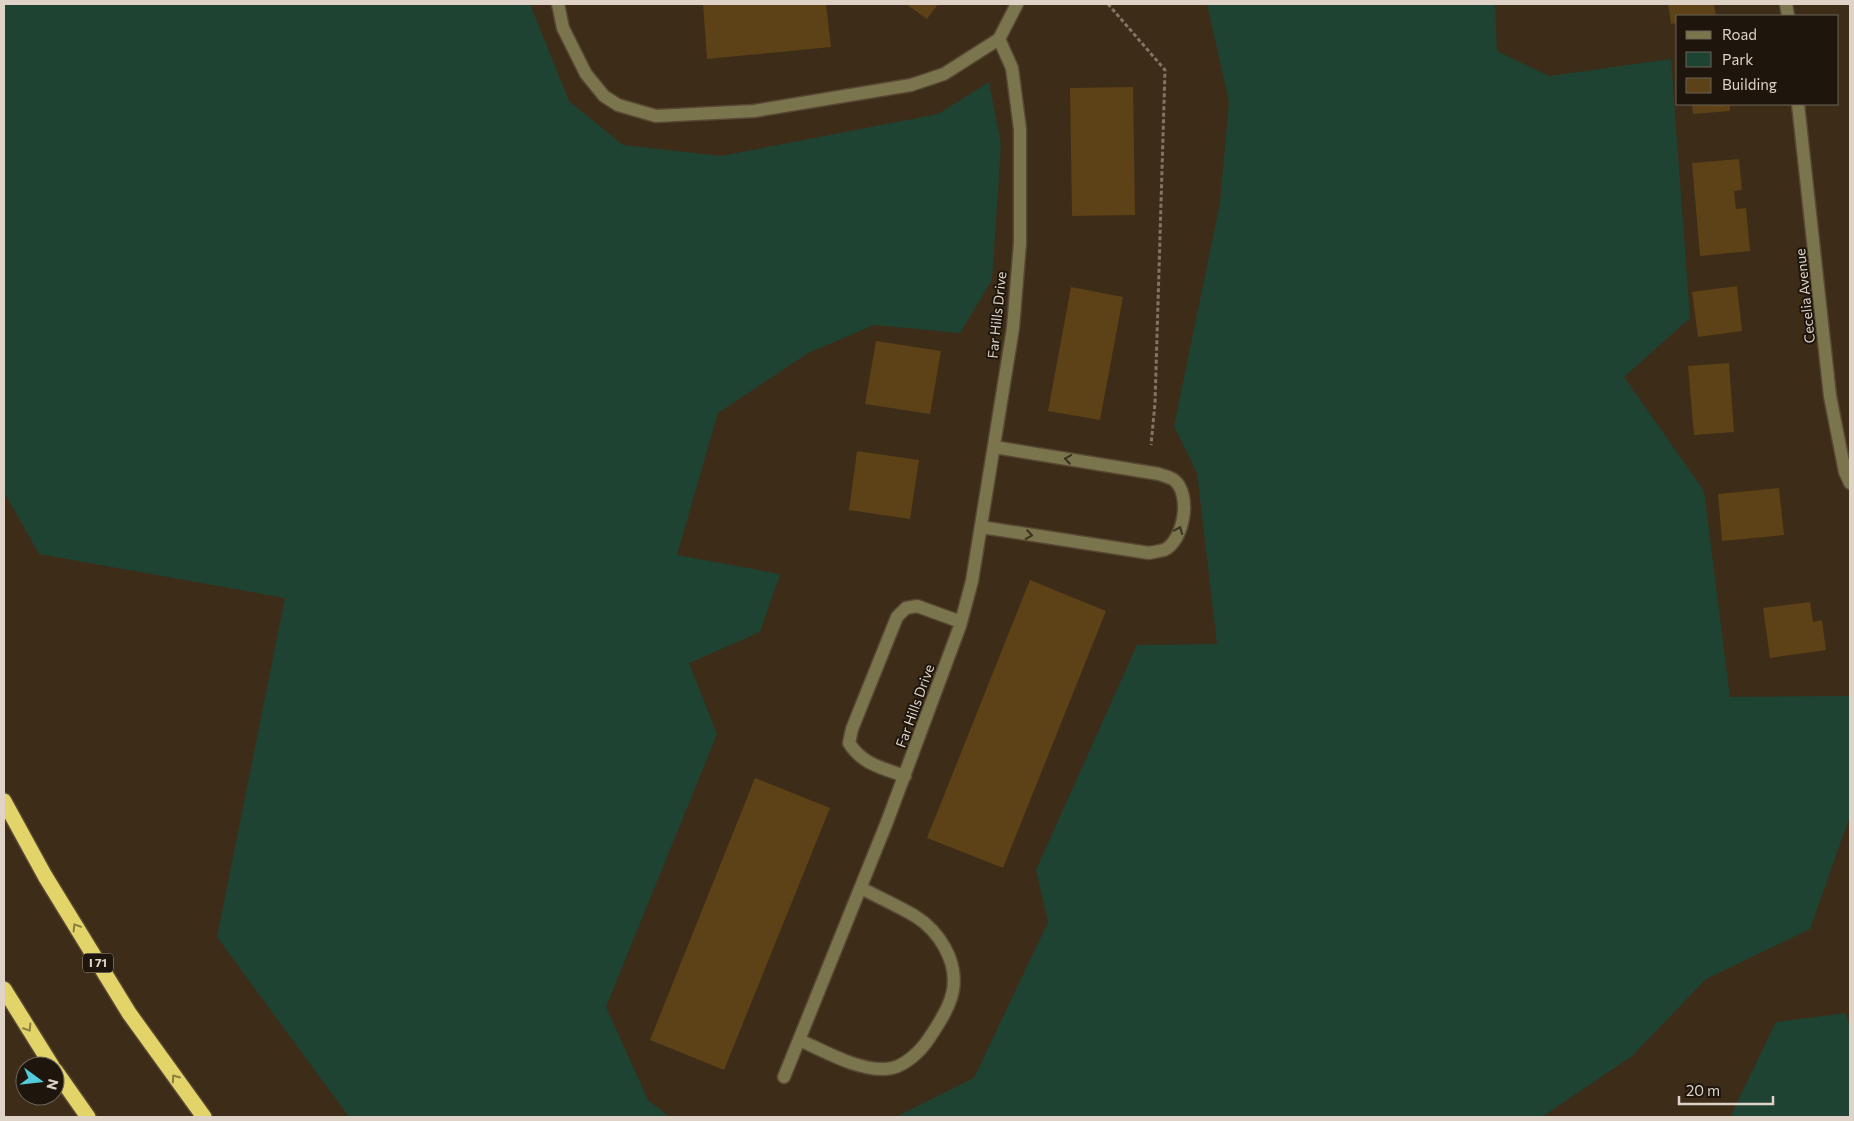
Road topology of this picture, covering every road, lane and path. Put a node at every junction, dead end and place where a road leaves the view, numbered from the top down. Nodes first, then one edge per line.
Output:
1 (558, 4) edge
2 (1016, 4) edge
3 (1108, 4) edge
4 (999, 39) junction
5 (1798, 105) edge
6 (1151, 445) dead end
7 (994, 447) junction
8 (1850, 483) edge
9 (980, 527) junction
10 (961, 622) junction
11 (905, 776) junction
12 (4, 801) edge
13 (860, 888) junction
14 (4, 989) edge
15 (799, 1040) junction
16 (46, 1056) edge
17 (784, 1077) dead end
18 (65, 1084) edge
19 (88, 1117) edge
20 (204, 1117) edge

1 - 4 street
2 - 4 street
3 - 6 path
4 - 7 street, Far Hills Drive
5 - 8 street, Cecelia Avenue
7 - 9 street, Far Hills Drive
9 -> 7 street
9 - 10 street, Far Hills Drive
10 - 11 street, Far Hills Drive
10 - 11 street
11 - 13 street, Far Hills Drive
20 -> 12 highway, I 71
13 - 15 street, Far Hills Drive
13 - 15 street
14 -> 16 highway
15 - 17 street, Far Hills Drive
18 - 19 highway

